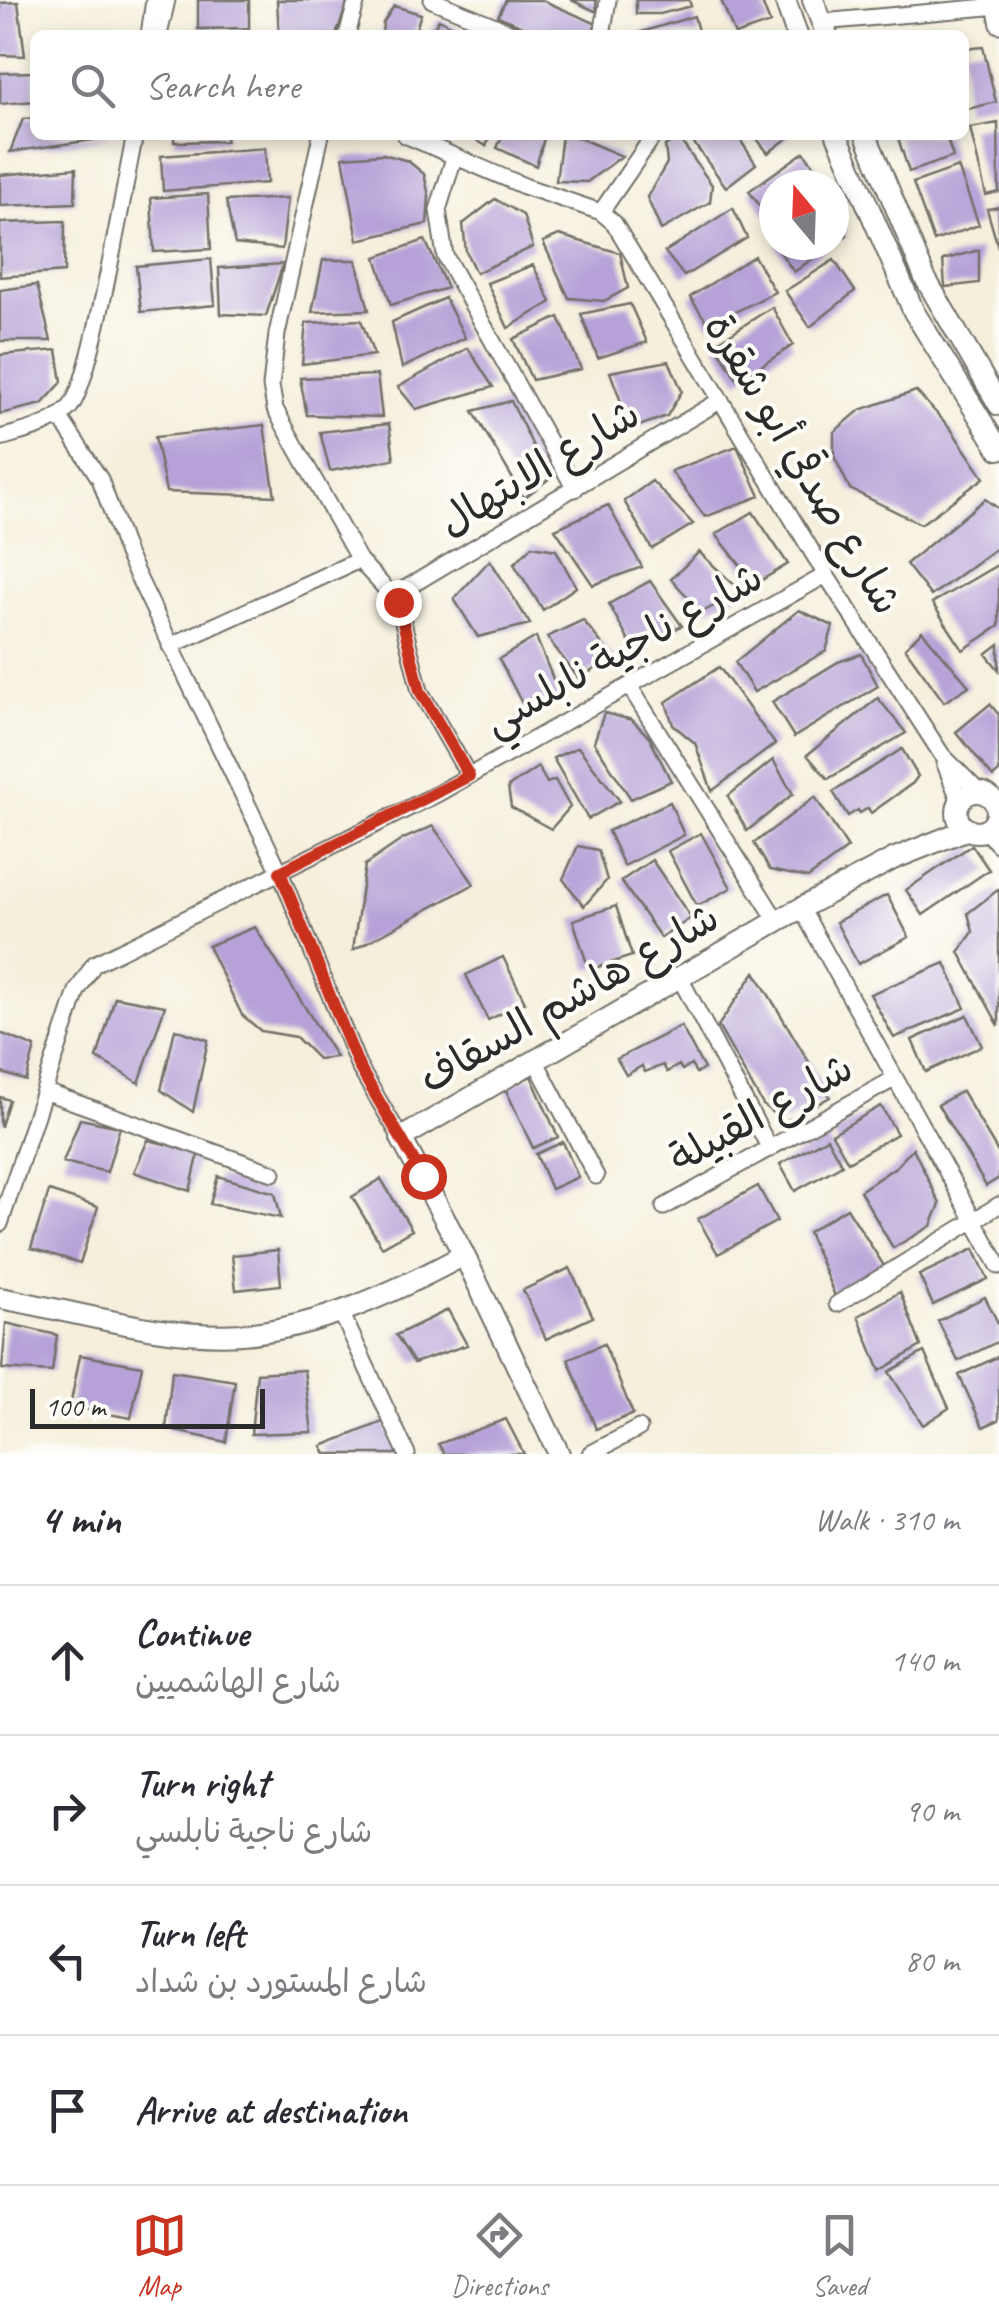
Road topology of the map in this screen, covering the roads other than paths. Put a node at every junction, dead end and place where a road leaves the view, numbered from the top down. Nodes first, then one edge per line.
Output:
1 (154, 0) edge
2 (167, 0) edge
3 (357, 0) edge
4 (432, 0) edge
5 (608, 0) edge
6 (785, 0) edge
7 (813, 0) edge
8 (996, 4) edge
9 (999, 25) edge
10 (825, 28) edge
11 (150, 30) edge
12 (160, 30) edge
13 (349, 30) edge
14 (505, 30) edge
15 (603, 30) edge
16 (795, 30) edge
17 (134, 140) edge
18 (320, 140) edge
19 (416, 140) edge
20 (651, 140) edge
21 (839, 140) edge
22 (868, 140) edge
23 (454, 158) junction
24 (893, 206) junction
25 (602, 212) junction
26 (868, 214) junction
27 (721, 400) junction
28 (999, 405) edge
29 (59, 416) junction
30 (0, 438) edge
31 (999, 449) edge
32 (576, 489) junction
33 (359, 560) junction
34 (826, 575) junction
35 (393, 596) junction
36 (170, 646) junction
37 (630, 687) junction
38 (469, 776) junction
39 (977, 798) edge
40 (992, 826) edge
41 (893, 859) junction
42 (280, 872) junction
43 (801, 908) junction
44 (777, 921) junction
45 (680, 978) junction
46 (535, 1060) junction
47 (892, 1080) junction
48 (46, 1092) junction
49 (401, 1138) junction
50 (770, 1150) junction
51 (273, 1174) dead end
52 (596, 1176) dead end
53 (999, 1206) edge
54 (664, 1207) dead end
55 (973, 1220) junction
56 (0, 1224) edge
57 (464, 1255) junction
58 (999, 1266) edge
59 (0, 1298) edge
60 (837, 1304) dead end
61 (340, 1310) junction
62 (639, 1428) dead end
63 (407, 1454) edge
64 (559, 1454) edge
65 (590, 1454) edge

1 - 11 street
2 - 12 street
3 - 13 street
4 - 14 street
5 - 15 street
6 - 16 street
7 - 10 street
8 - 9 street
8 - 10 street
17 - 29 street
18 - 33 street
19 - 23 street
20 - 25 street
21 - 26 street
22 - 24 street
23 - 25 street
23 - 32 street
24 - 26 street
24 - 28 street
25 - 27 street, شارع صدقي أبو شقرة
26 - 31 street
27 - 32 street, شارع الابتهال
27 - 34 street, شارع صدقي أبو شقرة
29 - 30 street
29 - 36 street
32 - 35 street, شارع الابتهال
33 - 35 street
33 - 36 street
34 - 37 street, شارع ناجية نابلسي
34 - 39 street, شارع صدقي أبو شقرة
35 - 38 street
36 - 42 street
37 - 38 street, شارع ناجية نابلسي
37 - 44 street
38 - 42 street, شارع ناجية نابلسي
39 - 40 street
39 - 40 street
39 - 41 street, شارع هاشم السقاف
40 - 41 street, شارع هاشم السقاف
41 - 43 street, شارع هاشم السقاف
42 - 48 street, شارع ناجية نابلسي
42 - 49 street
43 - 44 street, شارع هاشم السقاف
43 - 47 street, شارع القبيلة
44 - 45 street, شارع هاشم السقاف
45 - 46 street, شارع هاشم السقاف
45 - 50 street
46 - 49 street, شارع هاشم السقاف
46 - 52 street
47 - 50 street, شارع القبيلة
47 - 55 street, شارع القبيلة
48 - 51 street
48 - 56 street, شارع ناجية نابلسي
49 - 57 street, شارع هاشم السقاف
50 - 54 street, شارع القبيلة
53 - 55 street
55 - 58 street, شارع القبيلة
55 - 60 street
57 - 61 street
57 - 64 street, شارع هاشم السقاف
59 - 61 street
61 - 63 street
62 - 65 street

